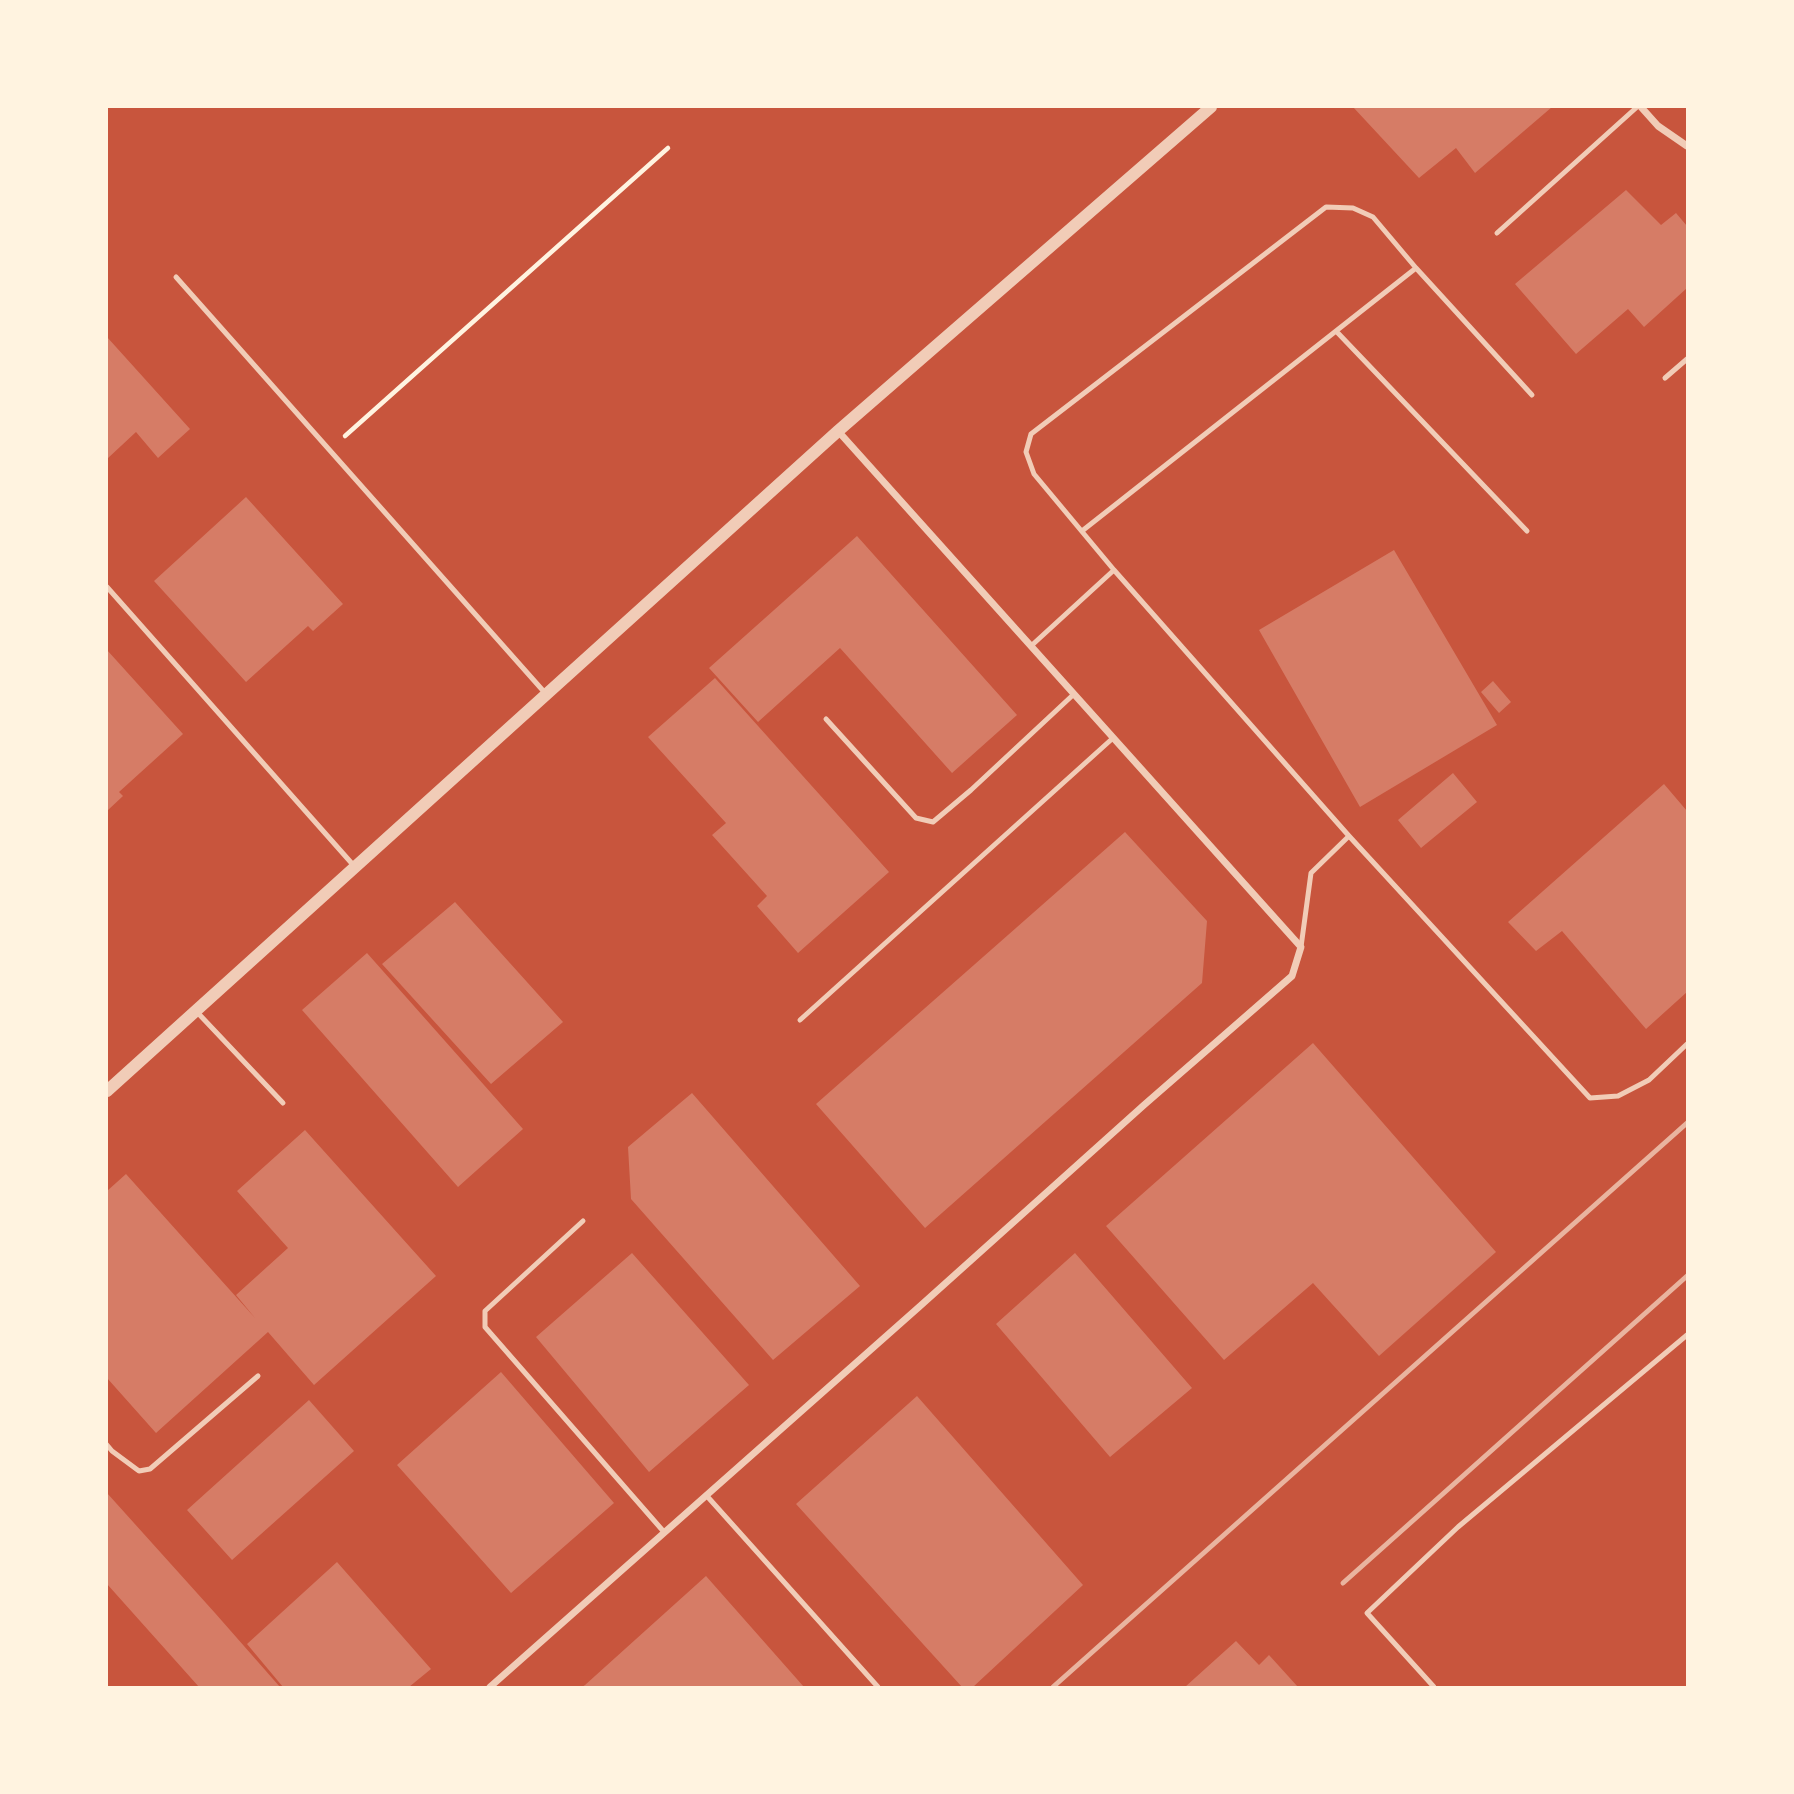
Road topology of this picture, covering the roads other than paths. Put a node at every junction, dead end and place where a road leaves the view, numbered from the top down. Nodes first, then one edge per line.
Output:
1 (1211, 107) edge
2 (1639, 107) edge
3 (1687, 146) edge
4 (1497, 233) dead end
5 (1416, 268) junction
6 (176, 277) dead end
7 (1336, 331) junction
8 (1687, 359) edge
9 (1665, 378) dead end
10 (1532, 395) dead end
11 (838, 431) junction
12 (1082, 531) junction
13 (1527, 531) dead end
14 (1114, 570) junction
15 (107, 587) edge
16 (1031, 646) junction
17 (1074, 694) junction
18 (546, 695) junction
19 (826, 719) dead end
20 (1114, 738) junction
21 (1349, 836) junction
22 (355, 867) junction
23 (1301, 947) junction
24 (196, 1011) junction
25 (800, 1020) dead end
26 (1687, 1044) edge
27 (107, 1091) edge
28 (283, 1103) dead end
29 (583, 1221) dead end
30 (1687, 1335) edge
31 (258, 1376) dead end
32 (107, 1446) edge
33 (706, 1495) junction
34 (664, 1532) junction
35 (490, 1687) edge
36 (878, 1687) edge
37 (1434, 1687) edge

1 - 11 street
2 - 3 street
2 - 4 lane
5 - 7 lane
5 - 10 lane
5 - 12 lane
6 - 18 lane
7 - 12 lane
7 - 13 lane
8 - 9 lane
11 - 16 street
11 - 18 street
12 - 14 lane
14 - 16 lane
14 - 21 lane
15 - 22 lane
16 - 17 street
17 - 19 lane
17 - 20 street
18 - 22 street
20 - 23 street
20 - 25 lane
21 - 23 lane
21 - 26 lane
22 - 24 street
23 - 33 street
24 - 27 street
24 - 28 lane
29 - 34 lane
30 - 37 lane
31 - 32 lane
33 - 34 street
33 - 36 lane
34 - 35 street

